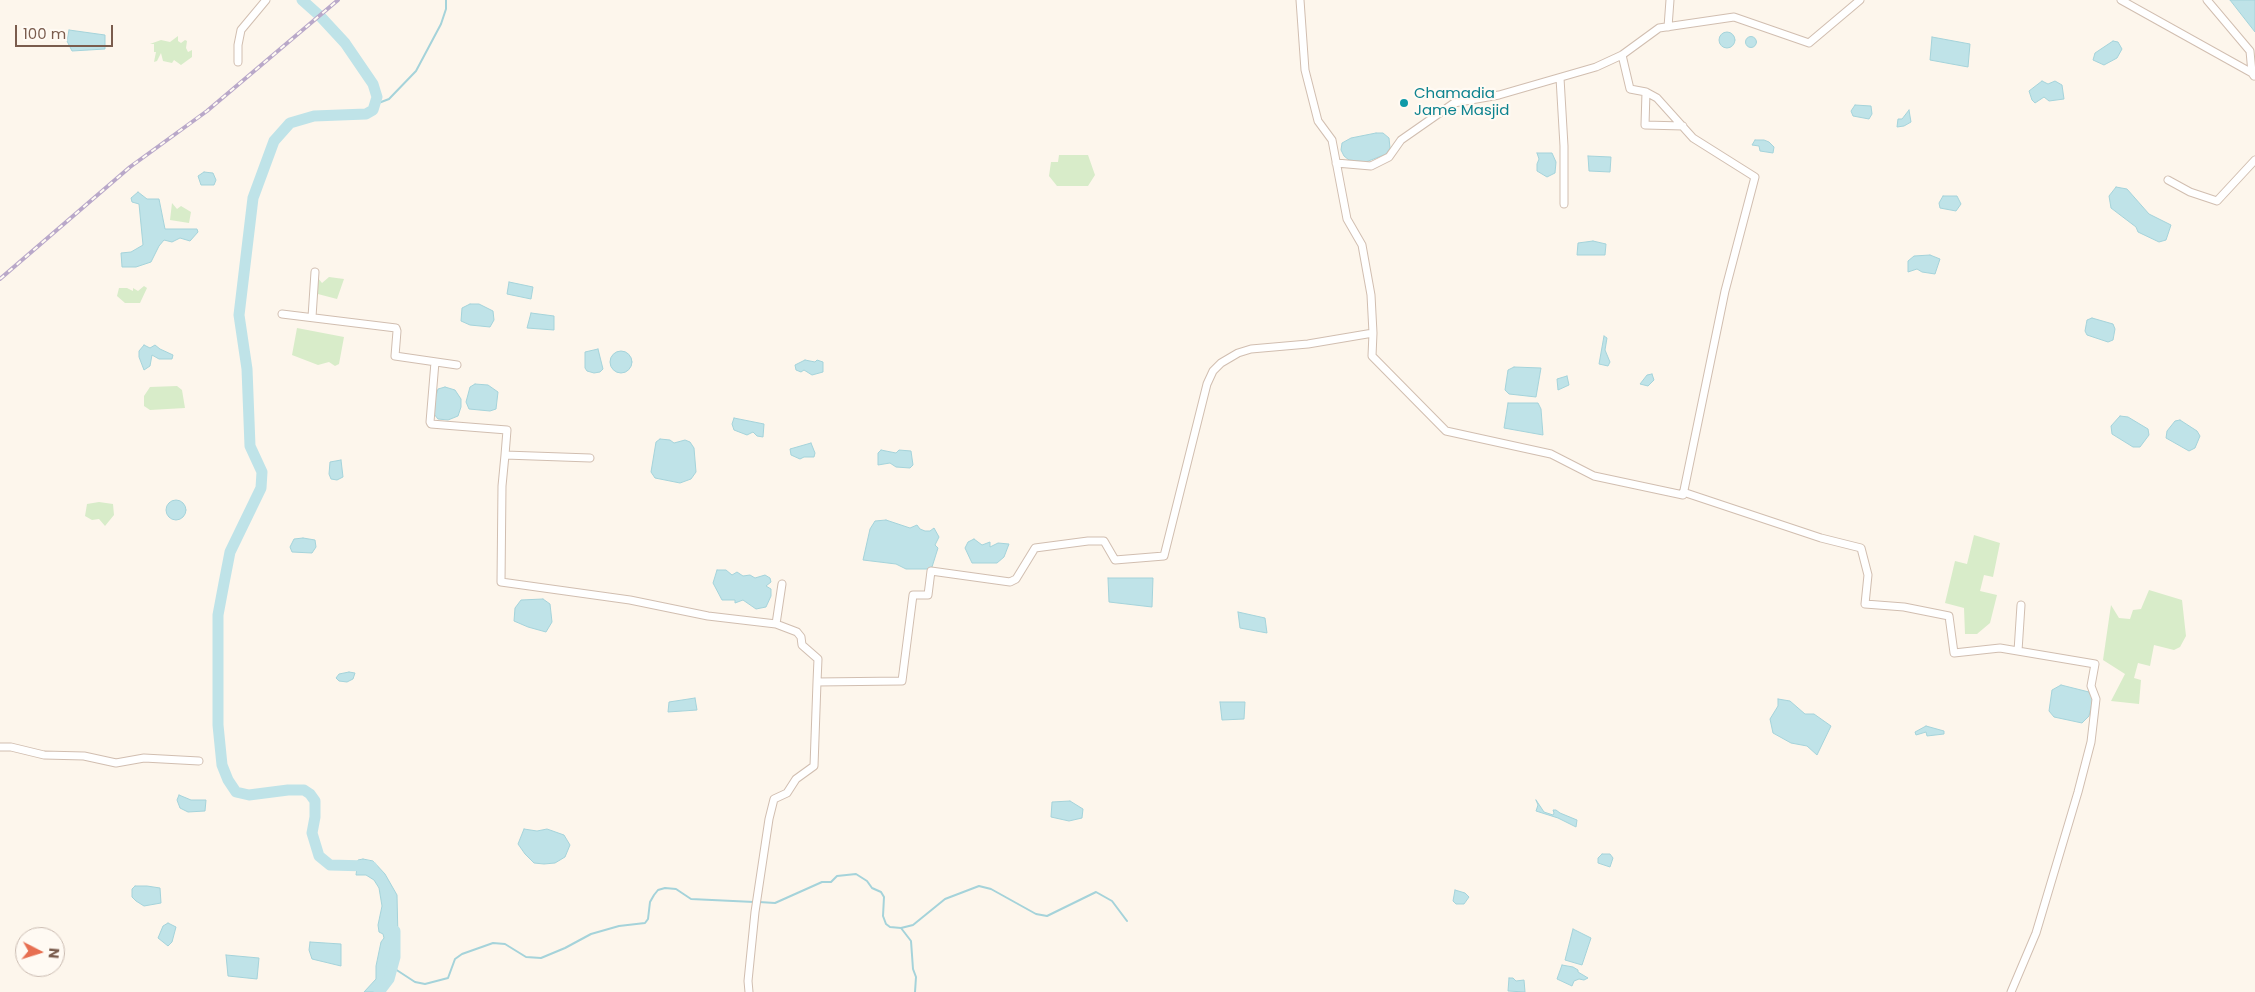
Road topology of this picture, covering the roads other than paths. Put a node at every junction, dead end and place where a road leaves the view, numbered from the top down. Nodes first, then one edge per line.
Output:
1 (1300, 0) edge
2 (1670, 0) edge
3 (1860, 0) edge
4 (2121, 0) edge
5 (2207, 0) edge
6 (265, 1) edge
7 (1668, 27) junction
8 (1622, 55) junction
9 (238, 62) dead end
10 (2254, 75) edge
11 (1560, 78) junction
12 (1646, 92) junction
13 (1683, 126) junction
14 (2255, 160) edge
15 (1336, 164) junction
16 (2168, 180) dead end
17 (1564, 204) dead end
18 (315, 272) dead end
19 (282, 314) dead end
20 (312, 317) junction
21 (1373, 333) junction
22 (435, 362) junction
23 (457, 365) dead end
24 (505, 455) junction
25 (590, 458) dead end
26 (1683, 492) junction
27 (782, 584) dead end
28 (2021, 605) dead end
29 (776, 624) junction
30 (2018, 651) junction
31 (817, 682) junction
32 (0, 747) edge
33 (199, 761) dead end
34 (749, 992) edge
35 (2010, 992) edge

1 - 15 street
2 - 7 street
3 - 7 street
4 - 10 street
5 - 10 street
6 - 9 street
7 - 8 street
8 - 11 street
8 - 12 street
11 - 15 street
11 - 17 street
12 - 13 street
12 - 13 street
13 - 26 street
14 - 16 street
15 - 21 street
18 - 20 street
19 - 20 street
20 - 22 street
21 - 26 street
21 - 31 street
22 - 23 street
22 - 24 street
24 - 25 street
24 - 29 street
26 - 30 street
27 - 29 street
28 - 30 street
29 - 31 street
30 - 35 street
31 - 34 street
32 - 33 street

